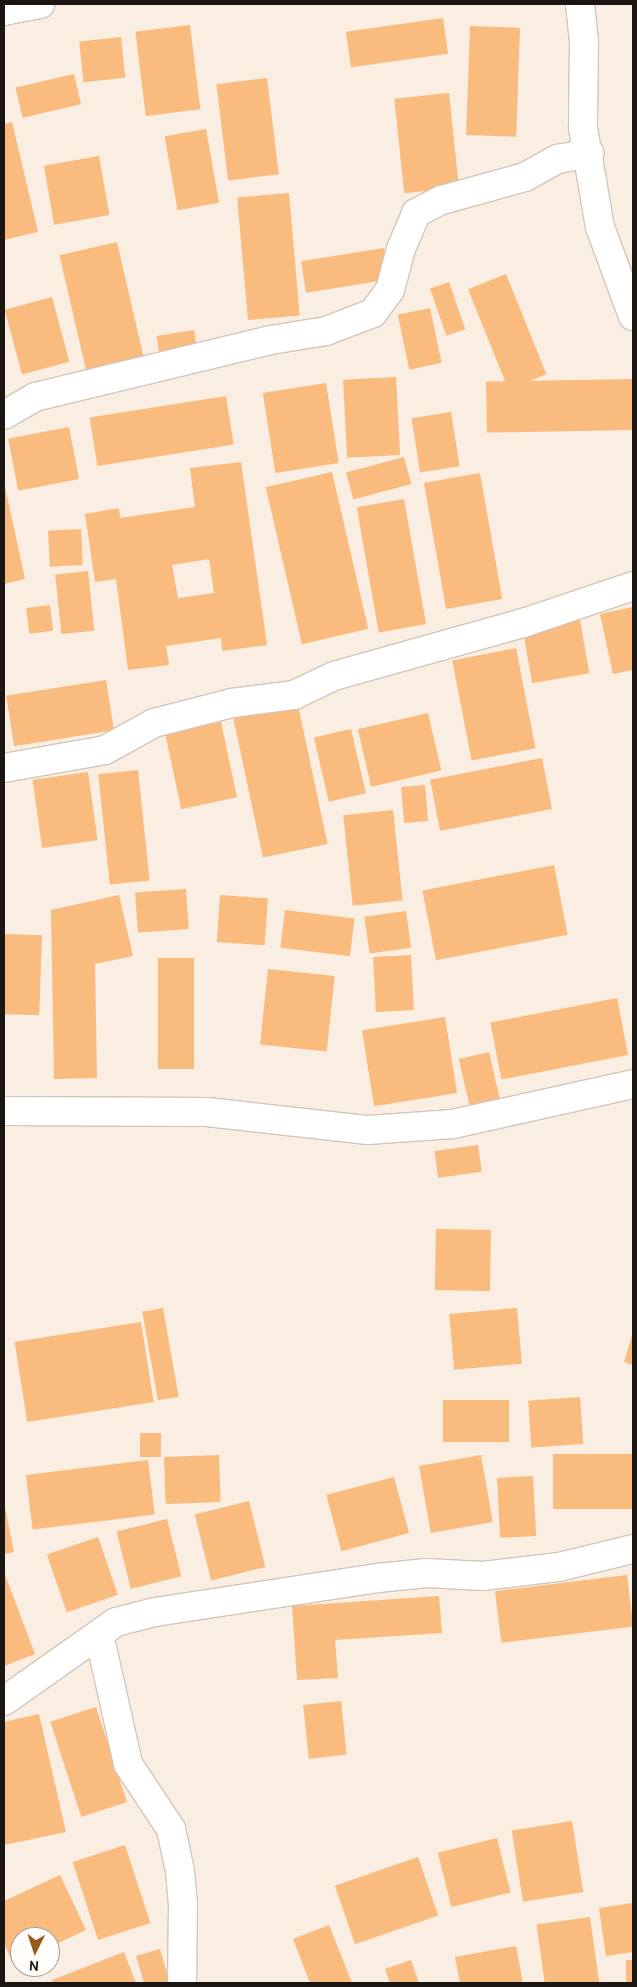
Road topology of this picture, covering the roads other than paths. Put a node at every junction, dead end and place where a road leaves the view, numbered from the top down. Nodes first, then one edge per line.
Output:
1 (40, 4) edge
2 (580, 4) edge
3 (4, 11) edge
4 (589, 154) junction
5 (633, 316) edge
6 (4, 415) edge
7 (633, 586) edge
8 (4, 768) edge
9 (633, 1084) edge
10 (4, 1111) edge
11 (633, 1549) edge
12 (98, 1634) junction
13 (4, 1701) edge
14 (182, 1983) edge

1 - 3 street
2 - 4 street
4 - 5 street
4 - 6 street
7 - 8 street
9 - 10 street
11 - 12 street
12 - 13 street
12 - 14 street

